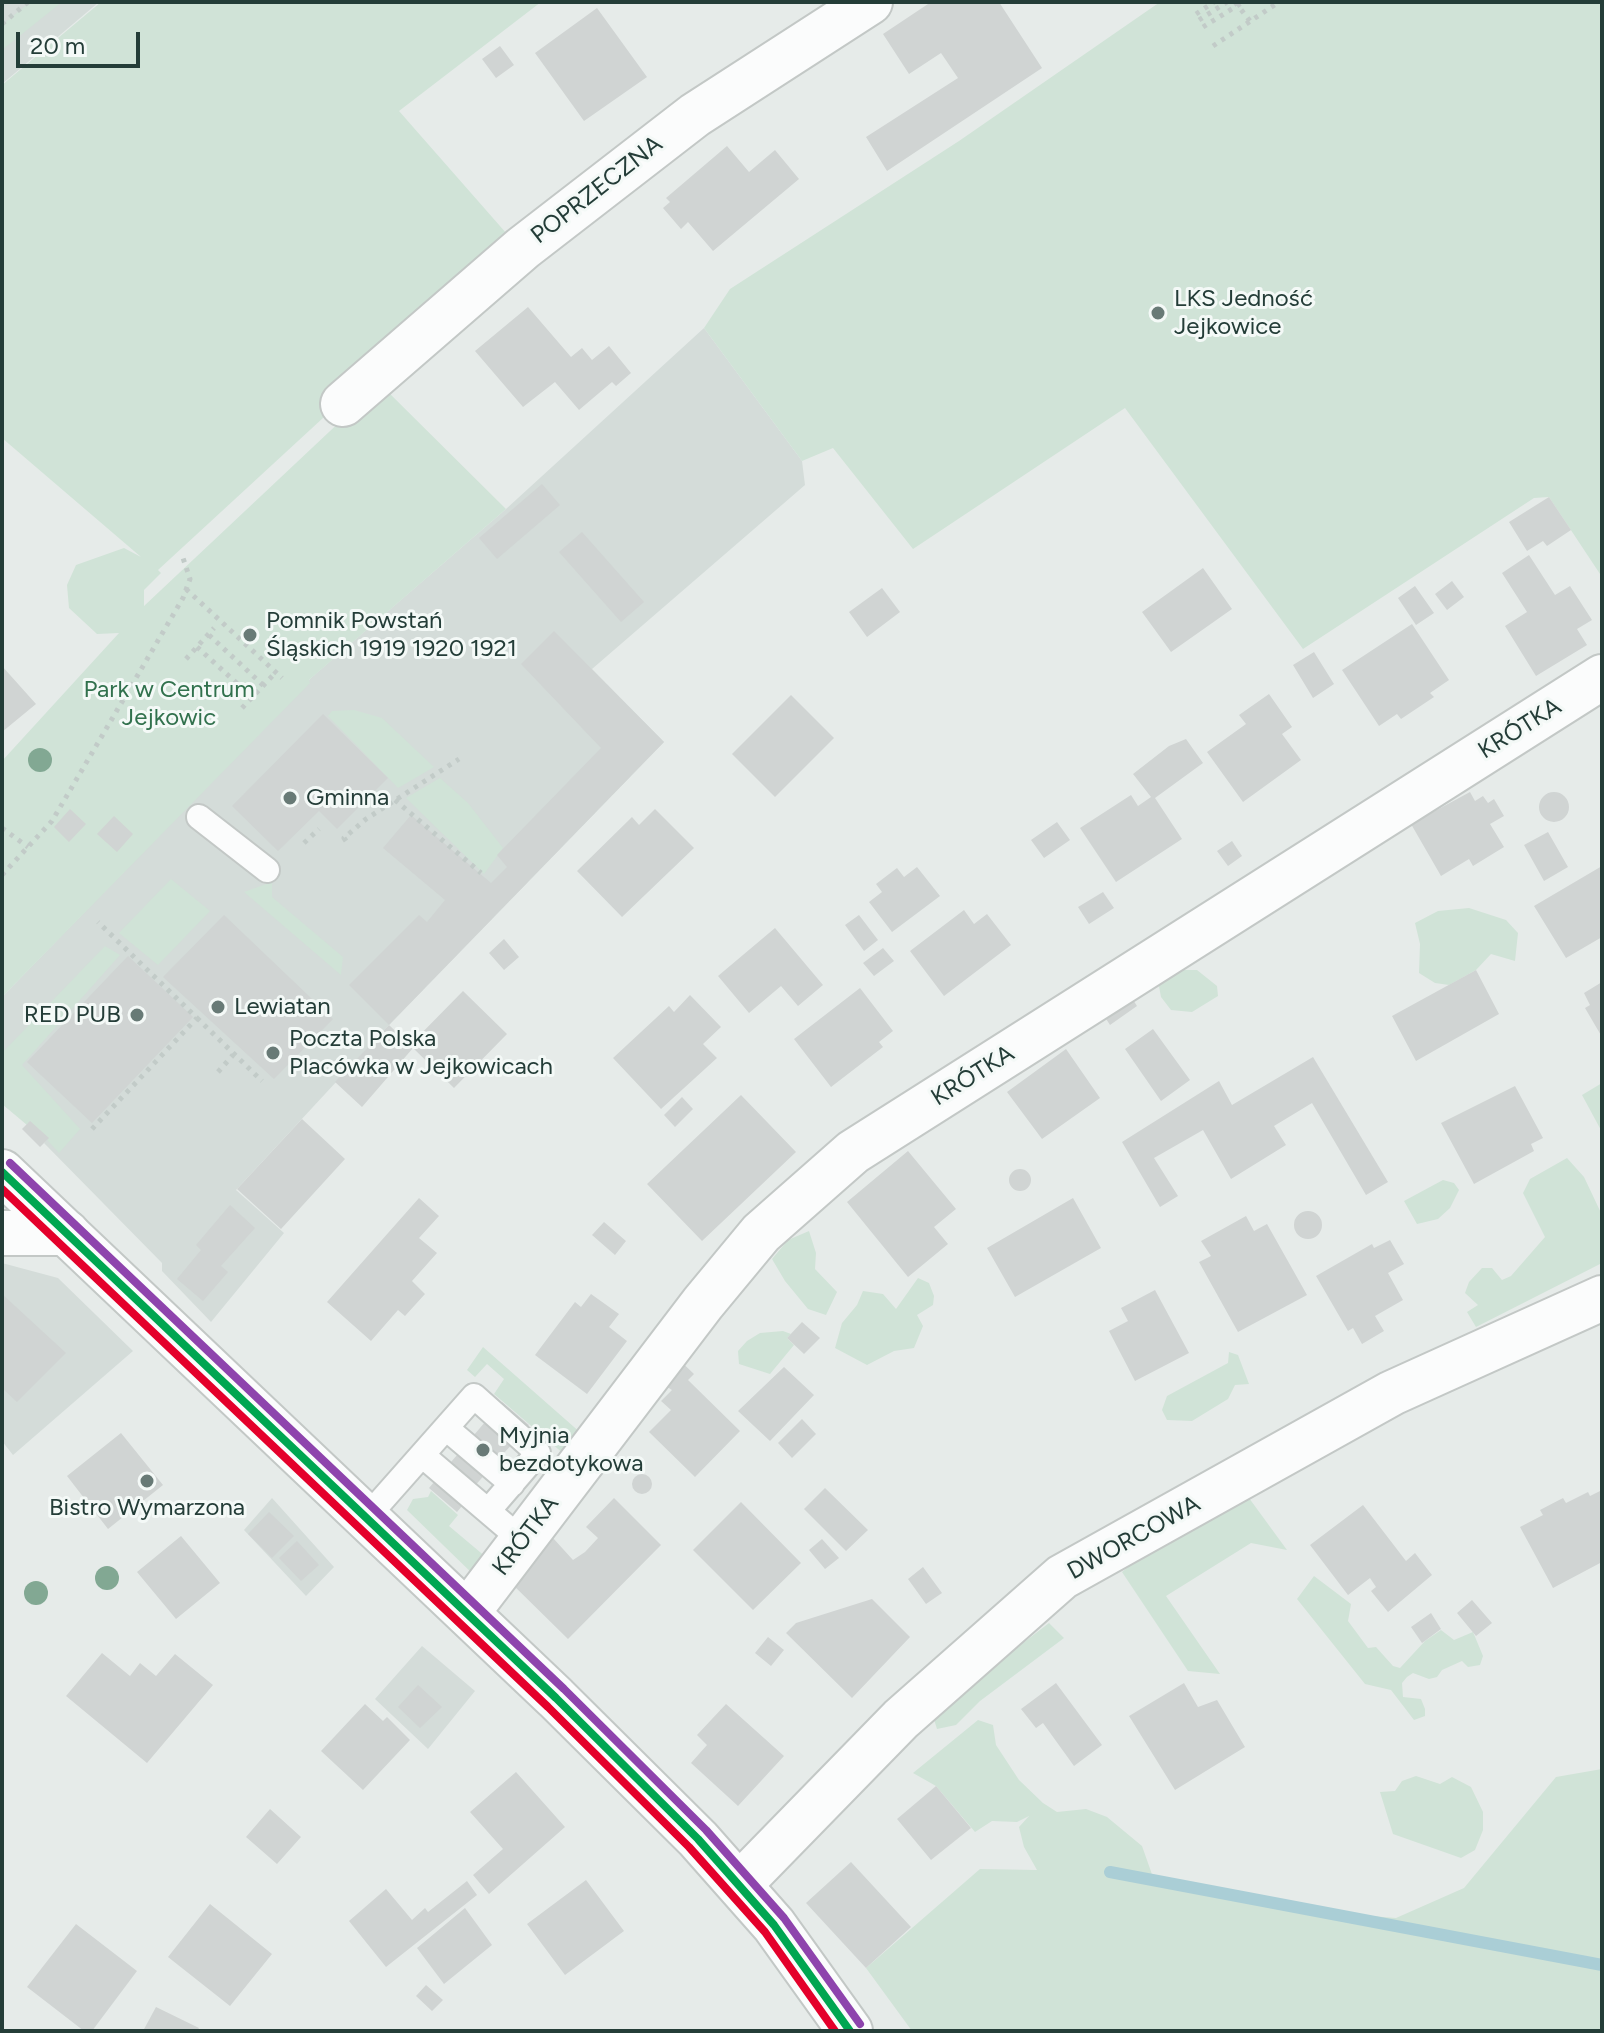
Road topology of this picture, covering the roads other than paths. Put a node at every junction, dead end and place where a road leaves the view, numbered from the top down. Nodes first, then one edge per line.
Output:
1 (870, 2) edge
2 (343, 404) dead end
3 (1602, 677) edge
4 (199, 817) dead end
5 (267, 870) dead end
6 (2, 1172) edge
7 (2, 1233) edge
8 (67, 1233) junction
9 (1602, 1298) edge
10 (446, 1428) junction
11 (422, 1455) junction
12 (512, 1484) junction
13 (488, 1511) junction
14 (367, 1517) junction
15 (523, 1541) junction
16 (467, 1613) junction
17 (740, 1884) junction
18 (850, 2031) edge

1 - 2 street, POPRZECZNA
3 - 15 street, KRÓTKA
4 - 5 lane
6 - 8 street
7 - 8 street
8 - 14 street
9 - 17 street, DWORCOWA
10 - 11 lane
10 - 12 lane
10 - 12 lane
11 - 13 lane
11 - 14 lane
12 - 13 lane
13 - 15 lane
14 - 16 street
15 - 16 street, KRÓTKA
16 - 17 street
17 - 18 street

